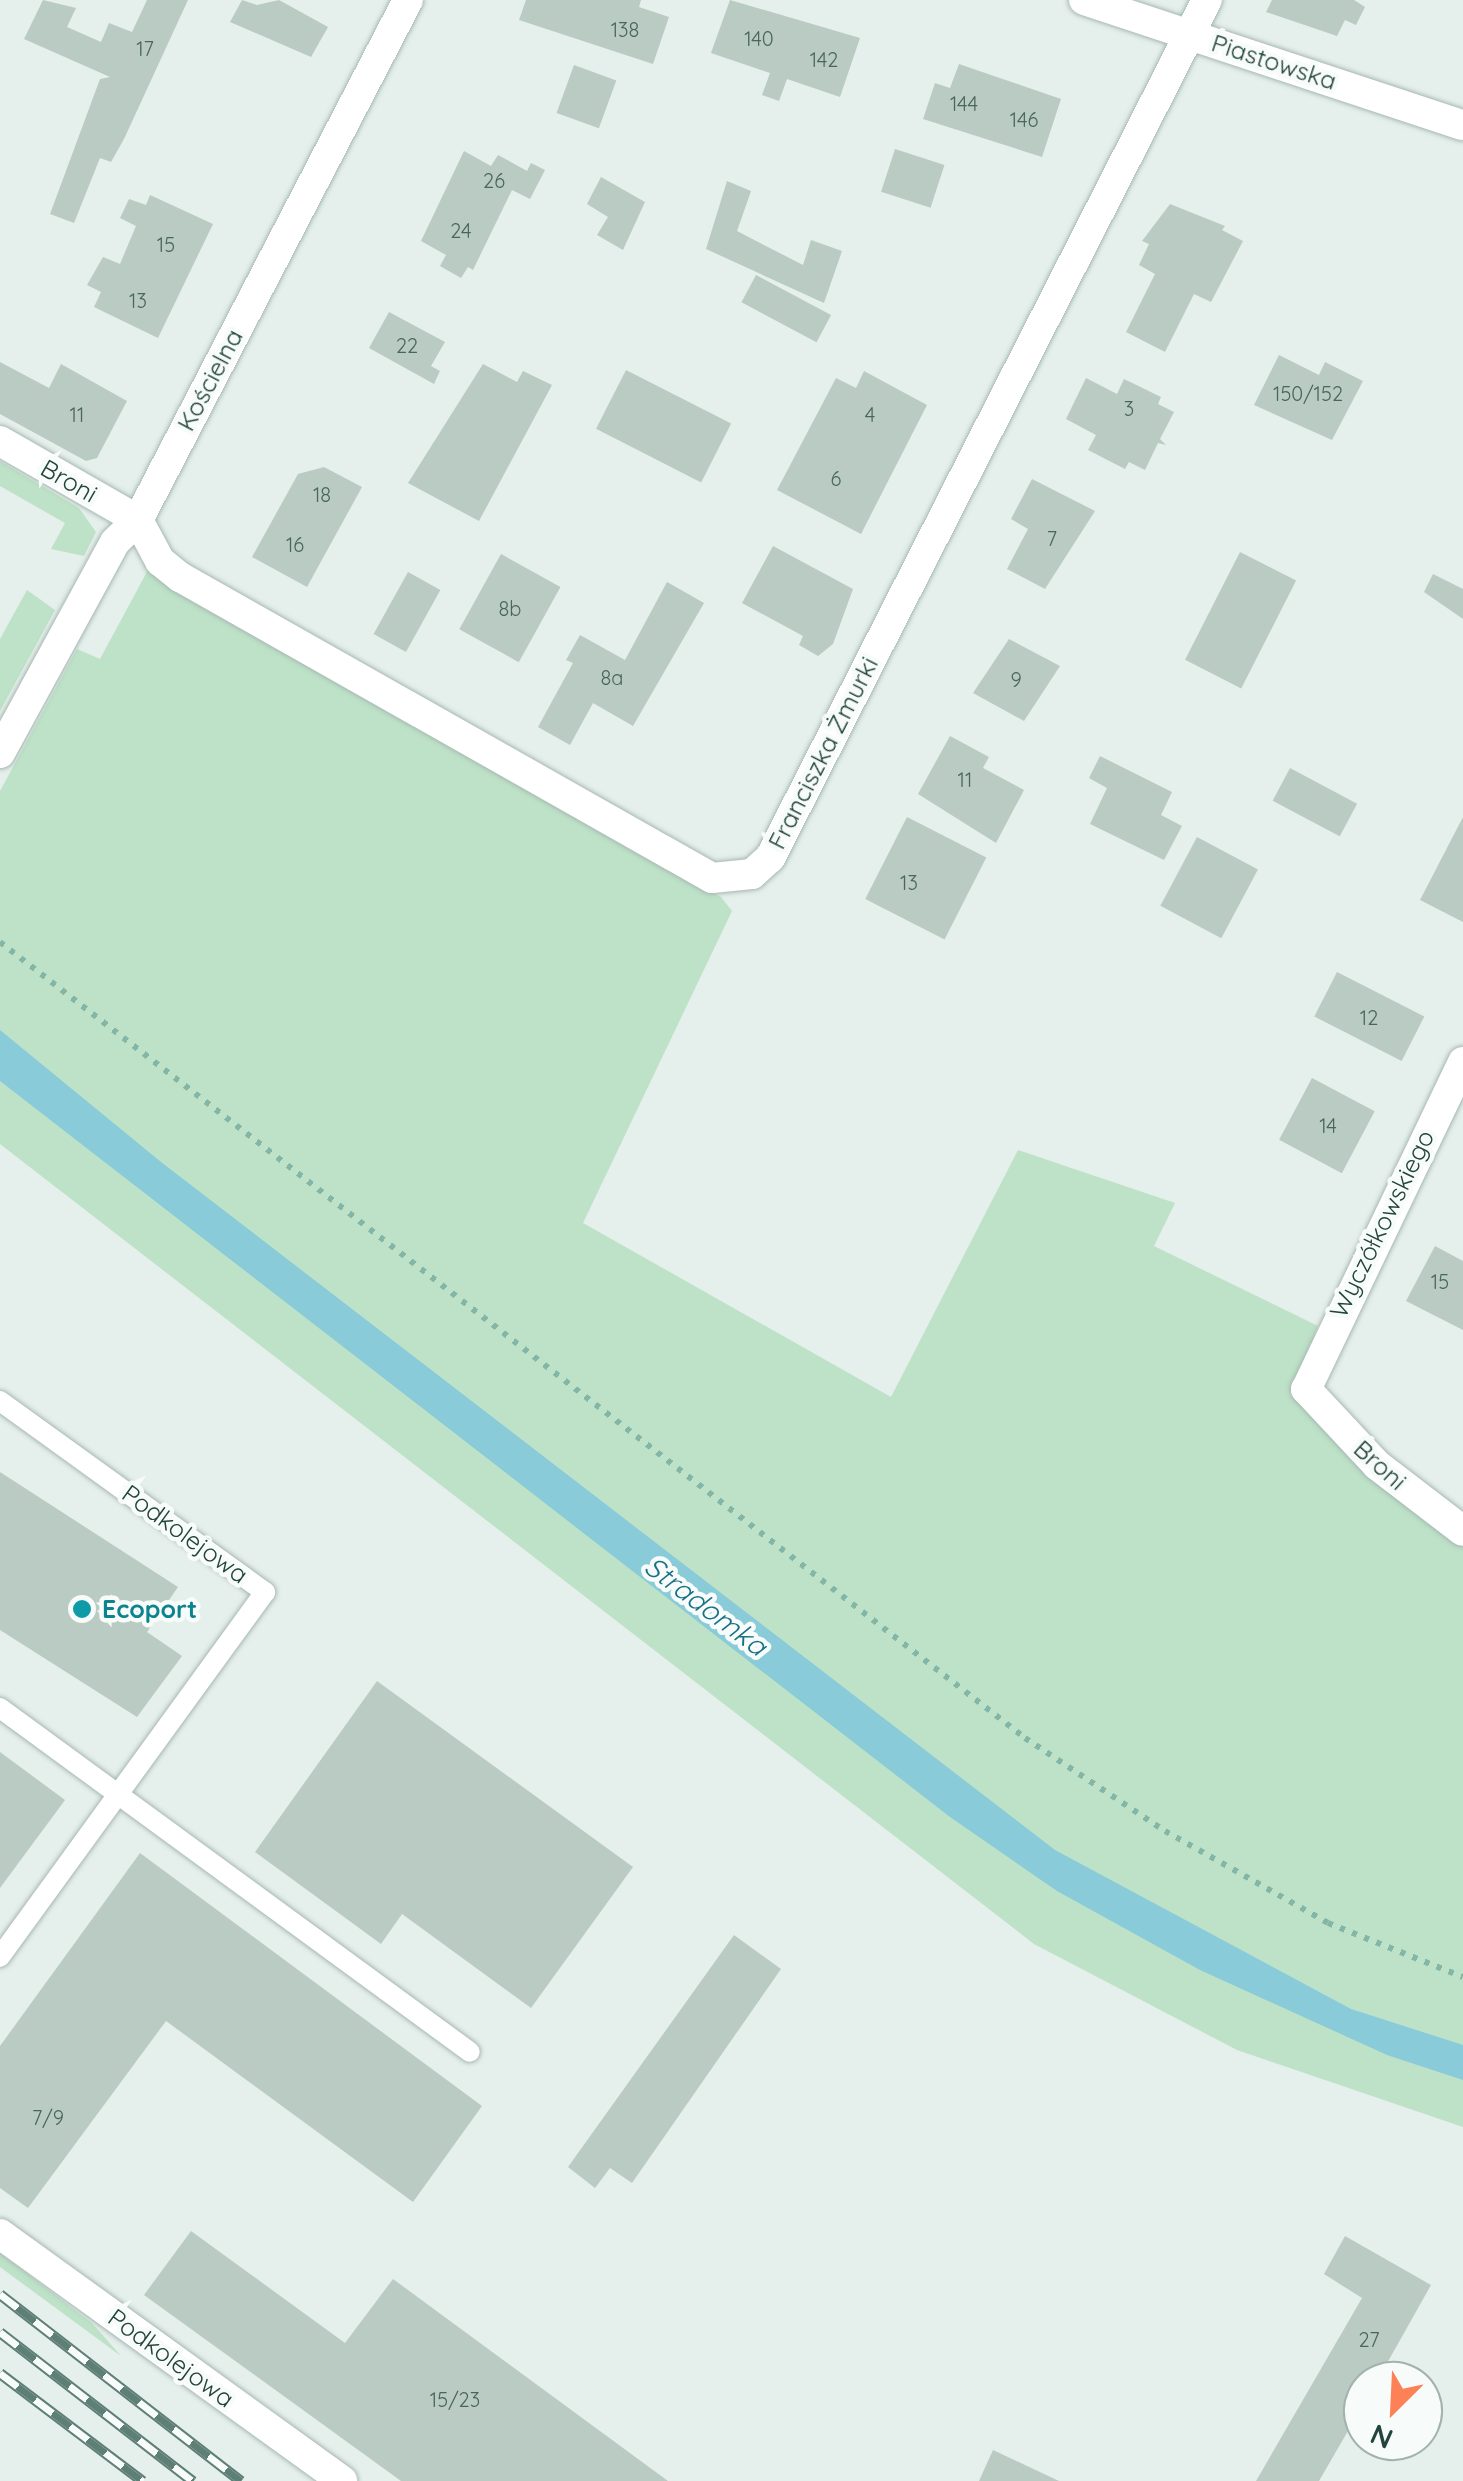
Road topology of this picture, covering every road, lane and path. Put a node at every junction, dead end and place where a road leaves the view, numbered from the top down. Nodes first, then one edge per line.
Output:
1 (408, 0) edge
2 (1084, 0) edge
3 (1208, 0) edge
4 (1190, 34) junction
5 (1463, 124) edge
6 (0, 442) edge
7 (138, 520) junction
8 (0, 753) edge
9 (0, 942) edge
10 (1463, 1062) edge
11 (1306, 1389) joint
12 (0, 1401) edge
13 (1463, 1531) edge
14 (0, 1708) edge
15 (119, 1794) junction
16 (0, 1957) edge
17 (1463, 1977) edge
18 (470, 2052) dead end
19 (0, 2234) edge
20 (342, 2481) edge

1 - 7 street, Kościelna
2 - 4 street, Piastowska
3 - 4 street, Franciszka Żmurki
4 - 5 street, Piastowska
4 - 7 street, Franciszka Żmurki
6 - 7 street, Broni
7 - 8 street, Kościelna
9 - 17 path
10 - 11 street, Wyczółkowskiego
11 - 13 street, Broni
12 - 15 lane, Podkolejowa
14 - 15 lane
15 - 16 lane, Podkolejowa
15 - 18 lane
19 - 20 street, Podkolejowa

